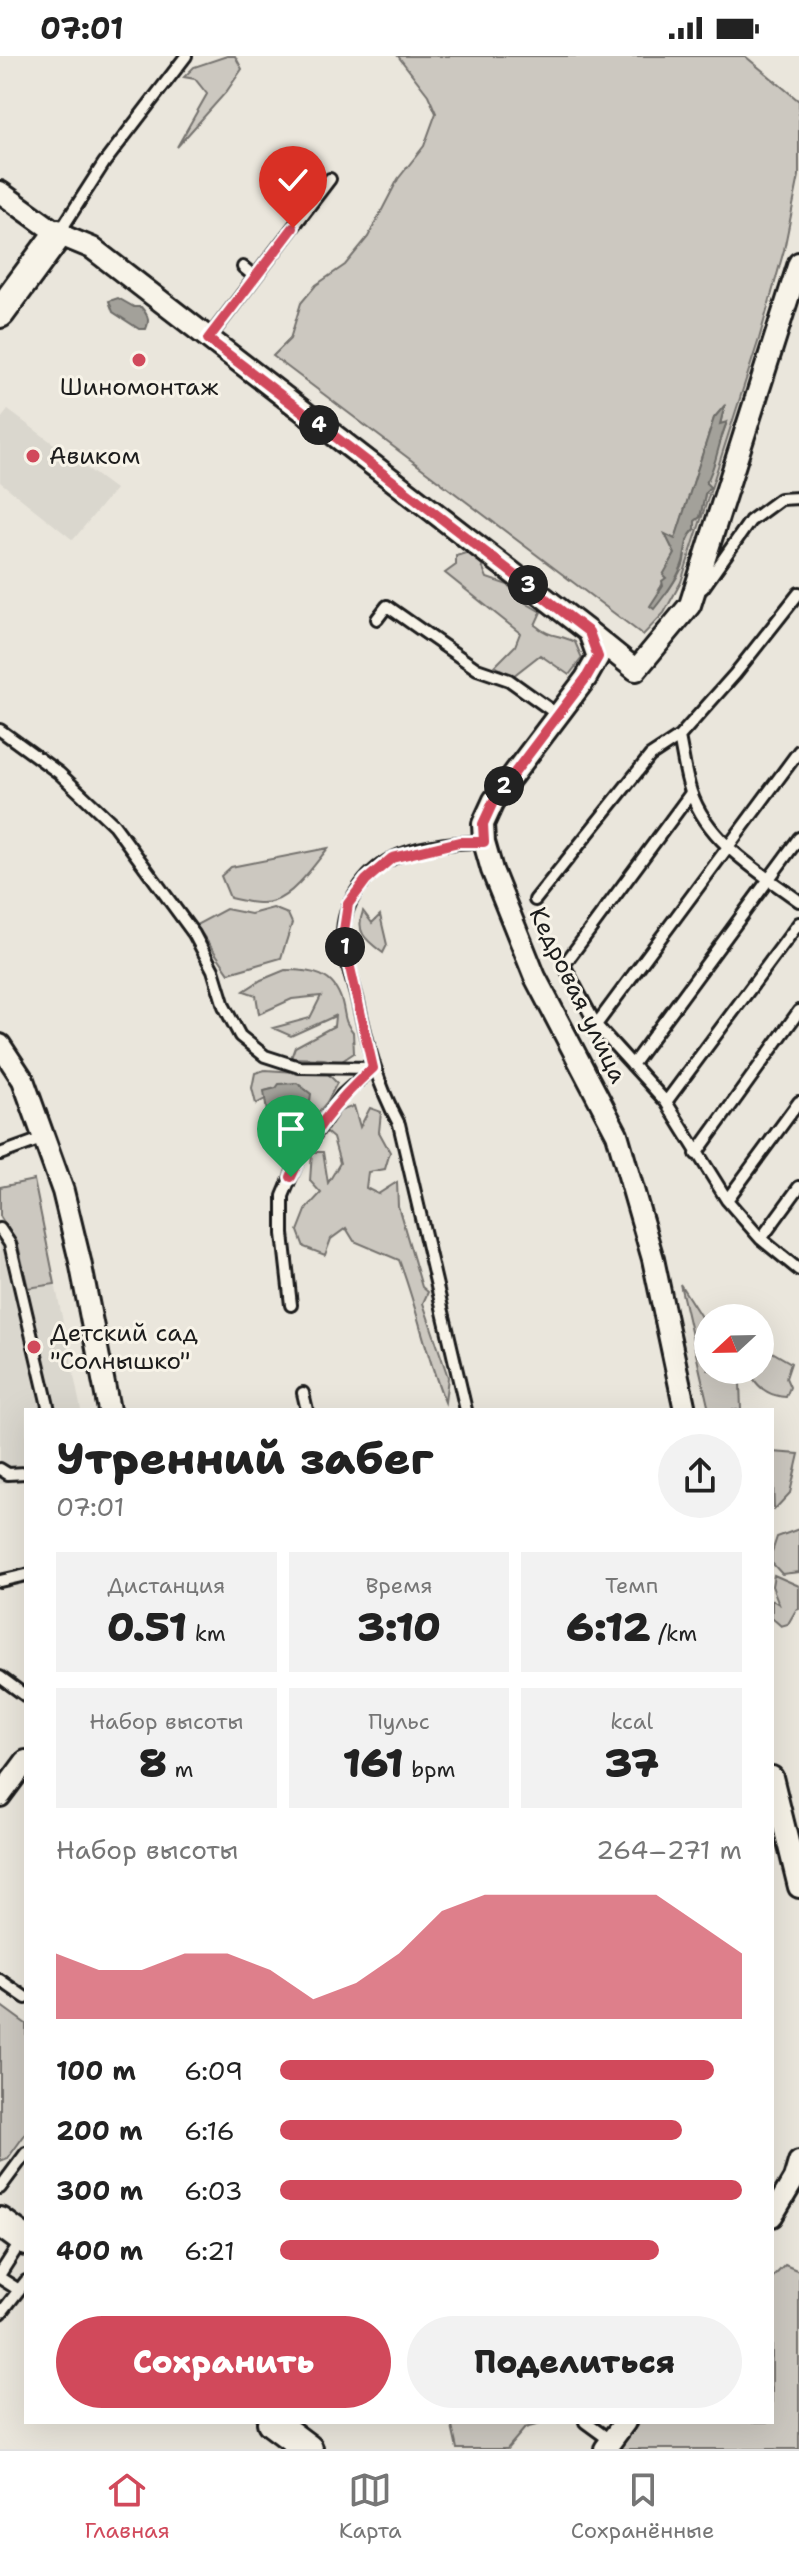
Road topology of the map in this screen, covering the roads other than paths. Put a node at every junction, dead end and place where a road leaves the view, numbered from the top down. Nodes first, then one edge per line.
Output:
1 (186, 56) edge
2 (330, 179) dead end
3 (0, 192) edge
4 (58, 234) junction
5 (799, 263) edge
6 (243, 267) dead end
7 (255, 277) junction
8 (0, 313) edge
9 (208, 339) junction
10 (799, 498) edge
11 (799, 593) edge
12 (690, 605) junction
13 (377, 619) dead end
14 (589, 632) junction
15 (558, 715) junction
16 (0, 730) edge
17 (679, 737) junction
18 (799, 751) edge
19 (691, 793) junction
20 (799, 838) edge
21 (484, 842) junction
22 (729, 847) junction
23 (769, 879) junction
24 (535, 900) dead end
25 (799, 901) edge
26 (799, 923) edge
27 (799, 1011) edge
28 (596, 1025) junction
29 (0, 1045) edge
30 (632, 1065) junction
31 (373, 1068) junction
32 (666, 1102) junction
33 (799, 1102) edge
34 (44, 1138) junction
35 (0, 1154) edge
36 (696, 1154) junction
37 (799, 1187) edge
38 (727, 1200) junction
39 (0, 1229) edge
40 (761, 1239) junction
41 (799, 1270) edge
42 (291, 1305) dead end
43 (303, 1393) dead end
44 (49, 1408) edge
45 (109, 1408) edge
46 (307, 1408) edge
47 (466, 1408) edge
48 (685, 1408) edge
49 (0, 1469) edge
50 (24, 1473) edge
51 (24, 1575) edge
52 (0, 1581) edge
53 (0, 1677) edge
54 (24, 1695) edge
55 (24, 1764) edge
56 (774, 1785) edge
57 (0, 1796) edge
58 (799, 1887) edge
59 (0, 1980) edge
60 (24, 1997) edge
61 (24, 2156) edge
62 (799, 2162) edge
63 (0, 2188) edge
64 (774, 2213) edge
65 (0, 2222) edge
66 (24, 2240) edge
67 (0, 2276) edge
68 (22, 2285) edge
69 (1, 2313) edge
70 (275, 2424) edge
71 (587, 2424) edge
72 (624, 2424) edge
73 (608, 2445) edge
74 (308, 2449) edge

1 - 4 lane
2 - 7 lane
3 - 4 street
4 - 8 street
4 - 9 street
5 - 12 street
6 - 7 lane
7 - 9 lane
9 - 14 street
10 - 12 lane
11 - 17 lane
12 - 14 street
13 - 15 lane
14 - 15 street
15 - 21 street
16 - 31 lane
17 - 19 lane
17 - 24 lane
18 - 22 lane
19 - 22 lane
19 - 28 lane
20 - 23 lane
21 - 31 lane
21 - 48 street, Кедровая улица
22 - 23 lane
22 - 28 lane
23 - 25 lane
23 - 30 lane
26 - 32 lane
27 - 36 lane
28 - 30 lane
29 - 34 street
30 - 32 lane
31 - 42 lane
31 - 47 lane
32 - 36 lane
33 - 38 lane
34 - 35 lane
34 - 45 street
36 - 38 lane
37 - 40 lane
38 - 40 lane
39 - 44 lane
40 - 41 lane
43 - 46 lane
49 - 50 lane
51 - 52 lane
53 - 54 lane
55 - 57 street
56 - 58 street
59 - 60 lane
61 - 63 lane
62 - 64 street
65 - 66 street
66 - 67 lane
67 - 68 lane
68 - 69 lane
70 - 74 street
71 - 73 lane
72 - 73 street

